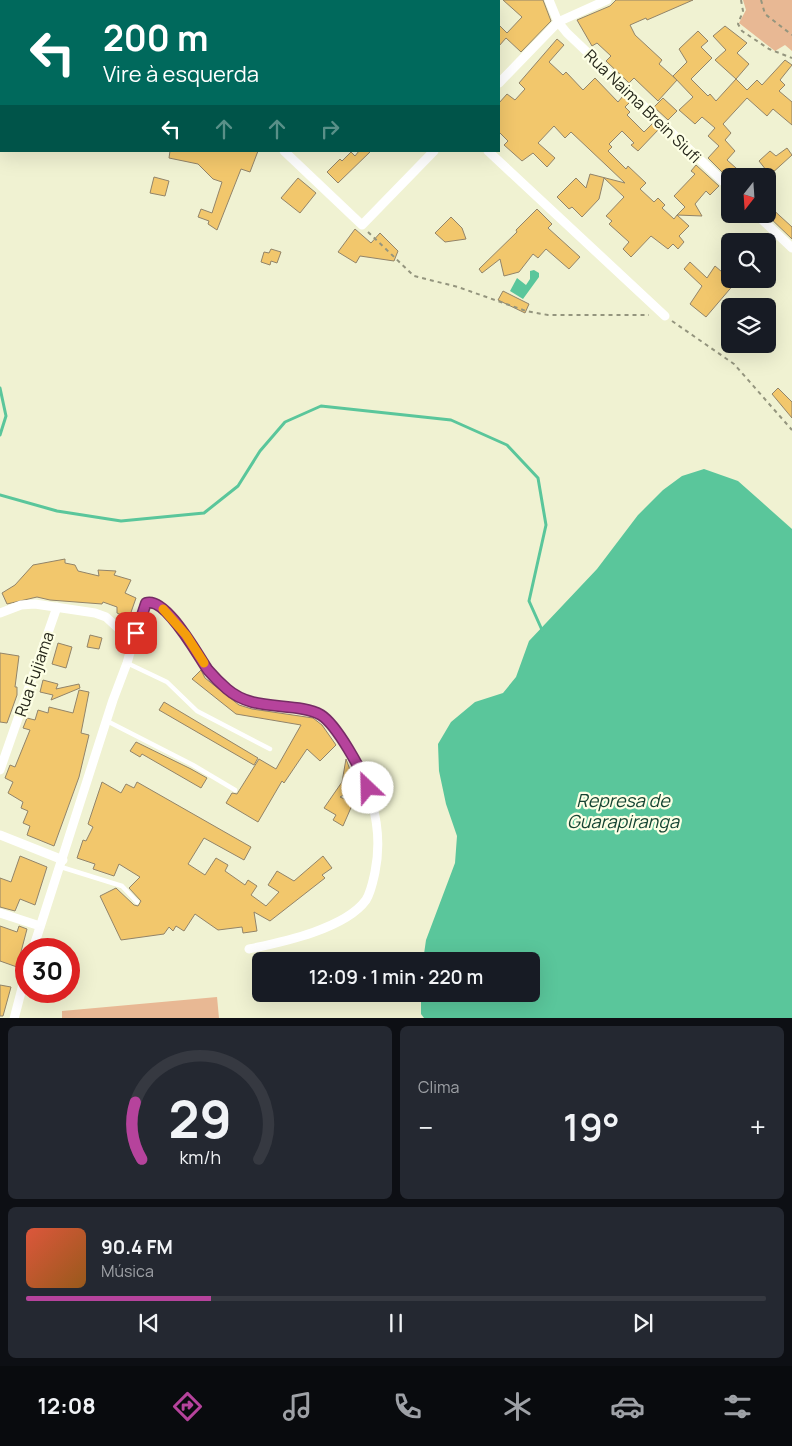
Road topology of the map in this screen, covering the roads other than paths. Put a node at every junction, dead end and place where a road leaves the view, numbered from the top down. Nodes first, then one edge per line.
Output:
1 (549, 0) edge
2 (607, 0) edge
3 (558, 22) junction
4 (500, 82) edge
5 (285, 152) edge
6 (433, 152) edge
7 (489, 152) edge
8 (721, 179) edge
9 (766, 223) edge
10 (792, 248) edge
11 (665, 316) road end
12 (58, 607) junction
13 (0, 613) edge
14 (133, 642) junction
15 (127, 663) junction
16 (107, 721) junction
17 (270, 749) dead end
18 (0, 770) edge
19 (235, 790) dead end
20 (0, 835) edge
21 (62, 864) junction
22 (137, 902) dead end
23 (0, 913) edge
24 (40, 926) junction
25 (36, 938) edge
26 (249, 949) dead end
27 (18, 1003) edge
28 (14, 1018) edge

1 - 3 street
2 - 3 street
3 - 4 street
3 - 8 street, Rua Naima Brein Siufi
5 - 6 street
7 - 11 street
9 - 10 street
12 - 13 street
12 - 14 street
12 - 18 street, Rua Fujiama
14 - 15 street
14 - 26 street
15 - 16 street
15 - 17 lane
16 - 19 lane
16 - 21 street
20 - 21 street
21 - 22 lane
21 - 24 street
23 - 24 street
24 - 25 street
27 - 28 street

